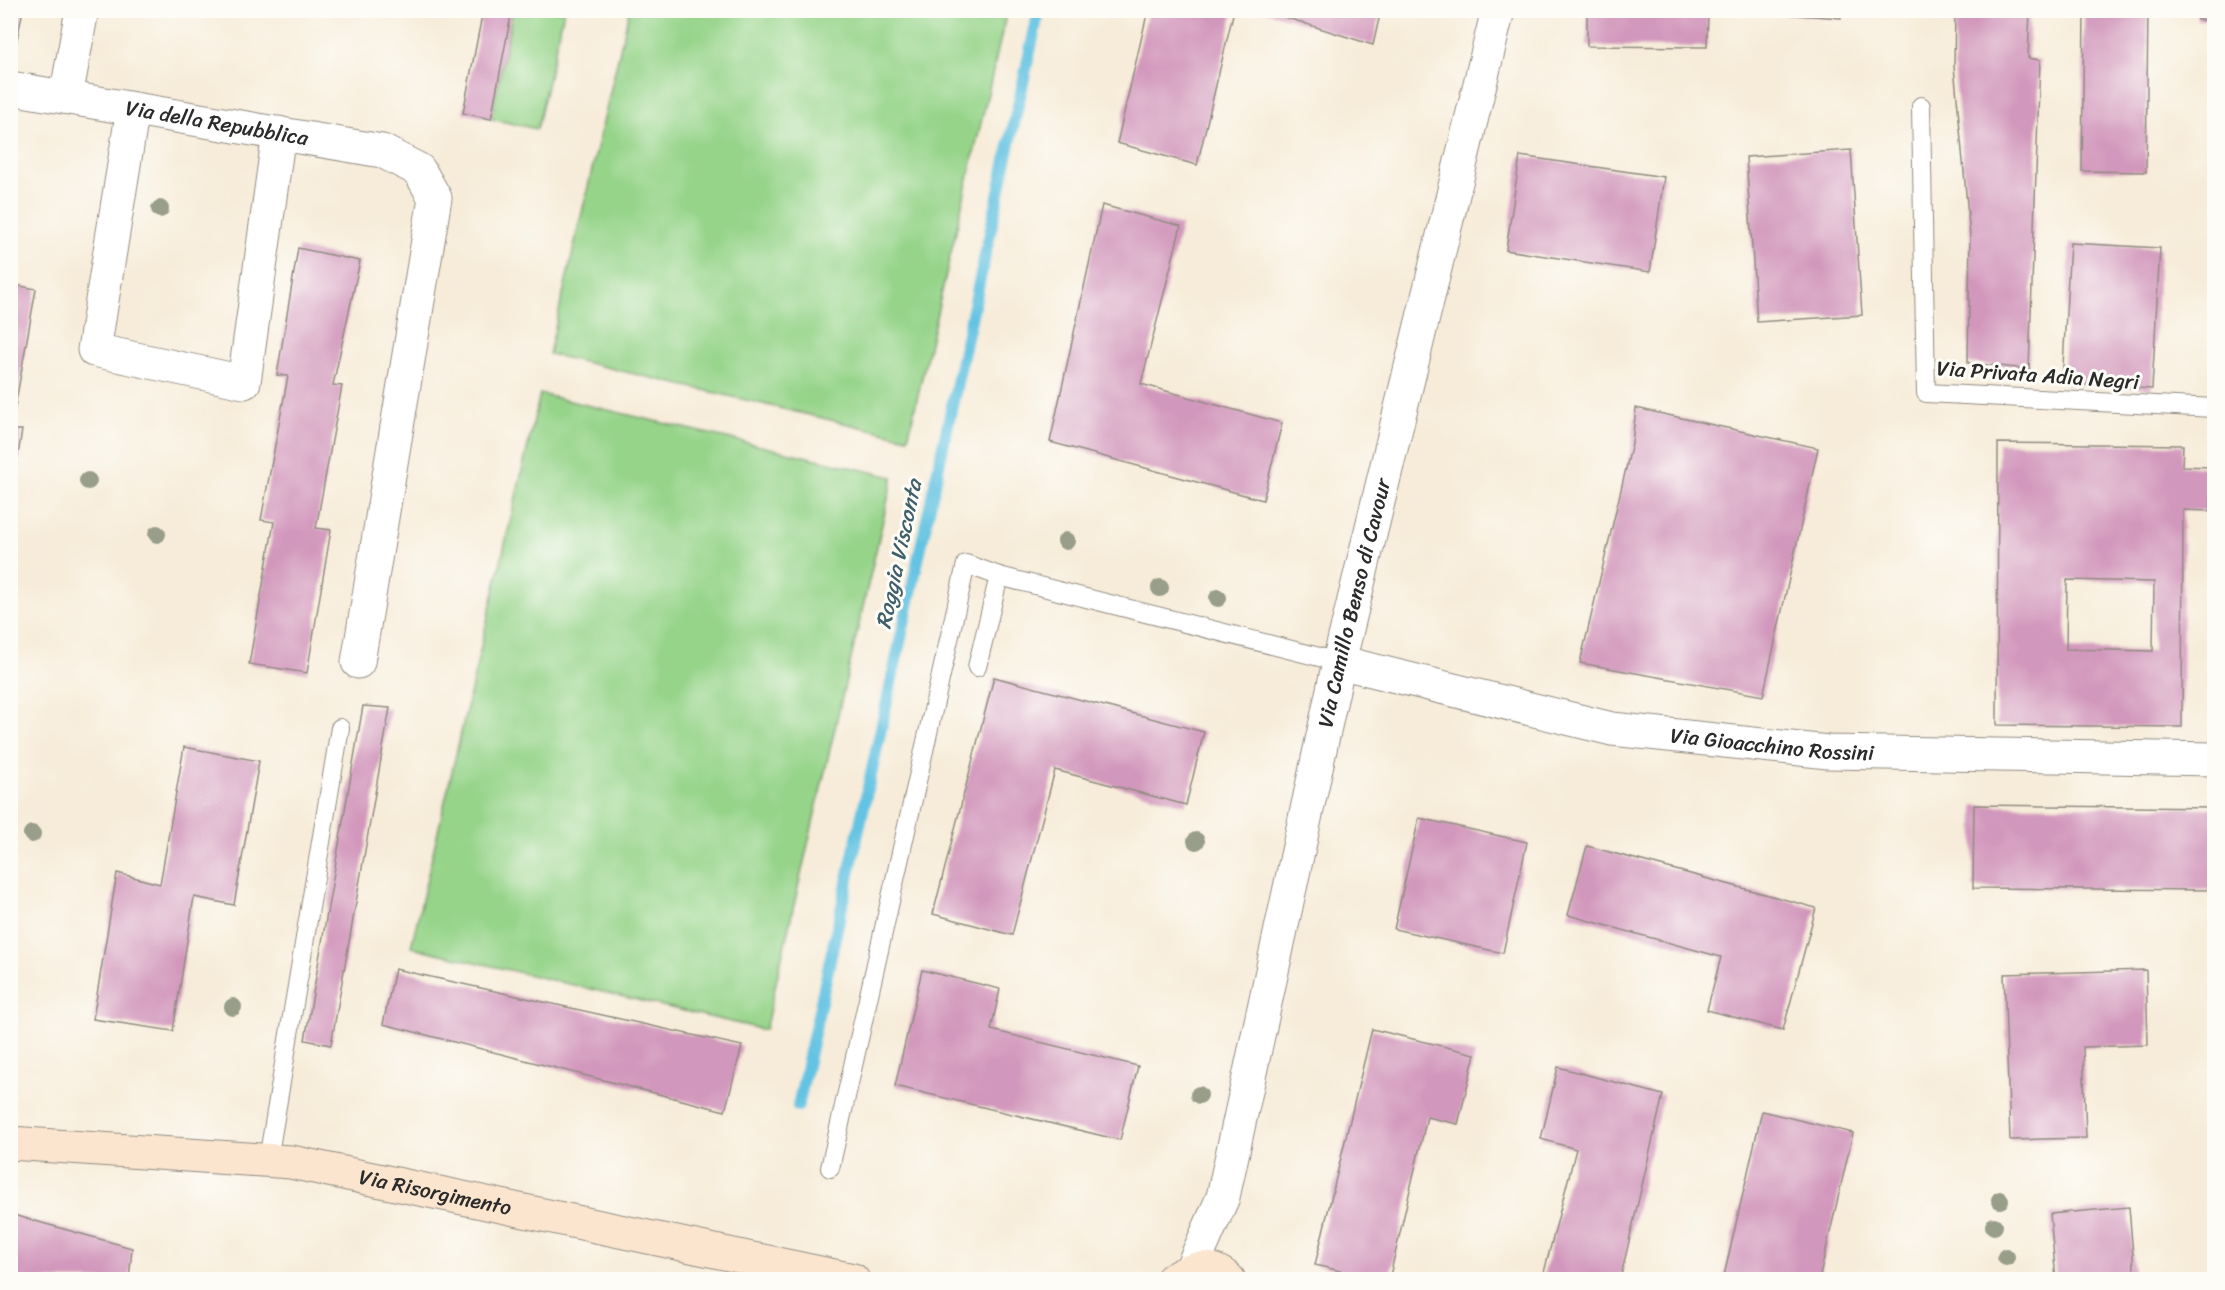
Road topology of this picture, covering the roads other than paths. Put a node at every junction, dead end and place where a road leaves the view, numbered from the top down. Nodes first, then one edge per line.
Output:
1 (82, 10) edge
2 (1498, 10) edge
3 (10, 88) edge
4 (66, 97) junction
5 (1921, 106) dead end
6 (133, 109) junction
7 (279, 134) junction
8 (2214, 408) edge
9 (999, 576) junction
10 (358, 662) dead end
11 (1339, 662) junction
12 (977, 668) dead end
13 (340, 728) dead end
14 (2214, 759) edge
15 (10, 1143) edge
16 (268, 1160) junction
17 (830, 1168) dead end
18 (1223, 1197) junction
19 (1177, 1277) edge
20 (1227, 1277) edge
21 (853, 1280) edge

1 - 4 street
2 - 11 street, Via Camillo Benso di Cavour
3 - 4 street, Via della Repubblica
4 - 6 street, Via della Repubblica
5 - 8 lane, Via Privata Adia Negri
6 - 7 street, Via della Repubblica
6 - 7 street
7 - 10 street, Via della Repubblica
9 - 11 lane
9 - 12 lane
9 - 17 lane
11 - 14 street, Via Gioacchino Rossini
11 - 18 street, Via Camillo Benso di Cavour
13 - 16 lane
15 - 16 street, Via Risorgimento
16 - 21 street, Via Risorgimento
18 - 19 street, Via Camillo Benso di Cavour
18 - 20 street, Via Camillo Benso di Cavour
19 - 20 street

